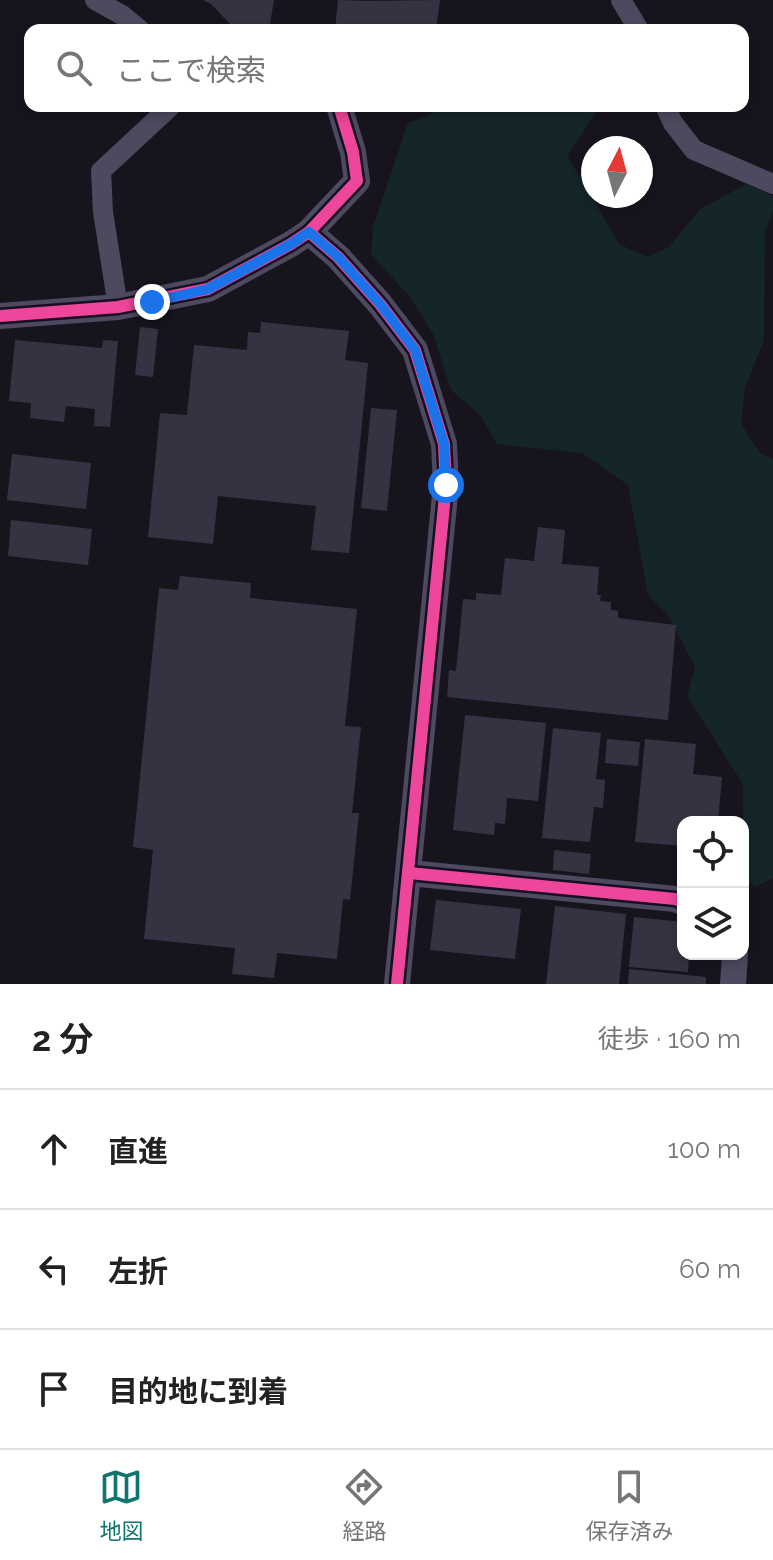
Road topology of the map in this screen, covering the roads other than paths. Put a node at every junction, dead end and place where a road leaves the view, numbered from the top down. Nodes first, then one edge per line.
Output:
1 (95, 0) edge
2 (621, 0) edge
3 (133, 24) edge
4 (635, 24) edge
5 (165, 112) edge
6 (341, 112) edge
7 (668, 112) edge
8 (773, 184) edge
9 (309, 232) junction
10 (118, 307) junction
11 (0, 316) edge
12 (409, 873) junction
13 (677, 900) edge
14 (735, 960) edge
15 (397, 984) edge
16 (733, 984) edge

1 - 3 street
2 - 4 street
5 - 10 street
6 - 9 street
7 - 8 street
9 - 10 street
9 - 12 street
10 - 11 street
12 - 13 street
12 - 15 street
14 - 16 street

